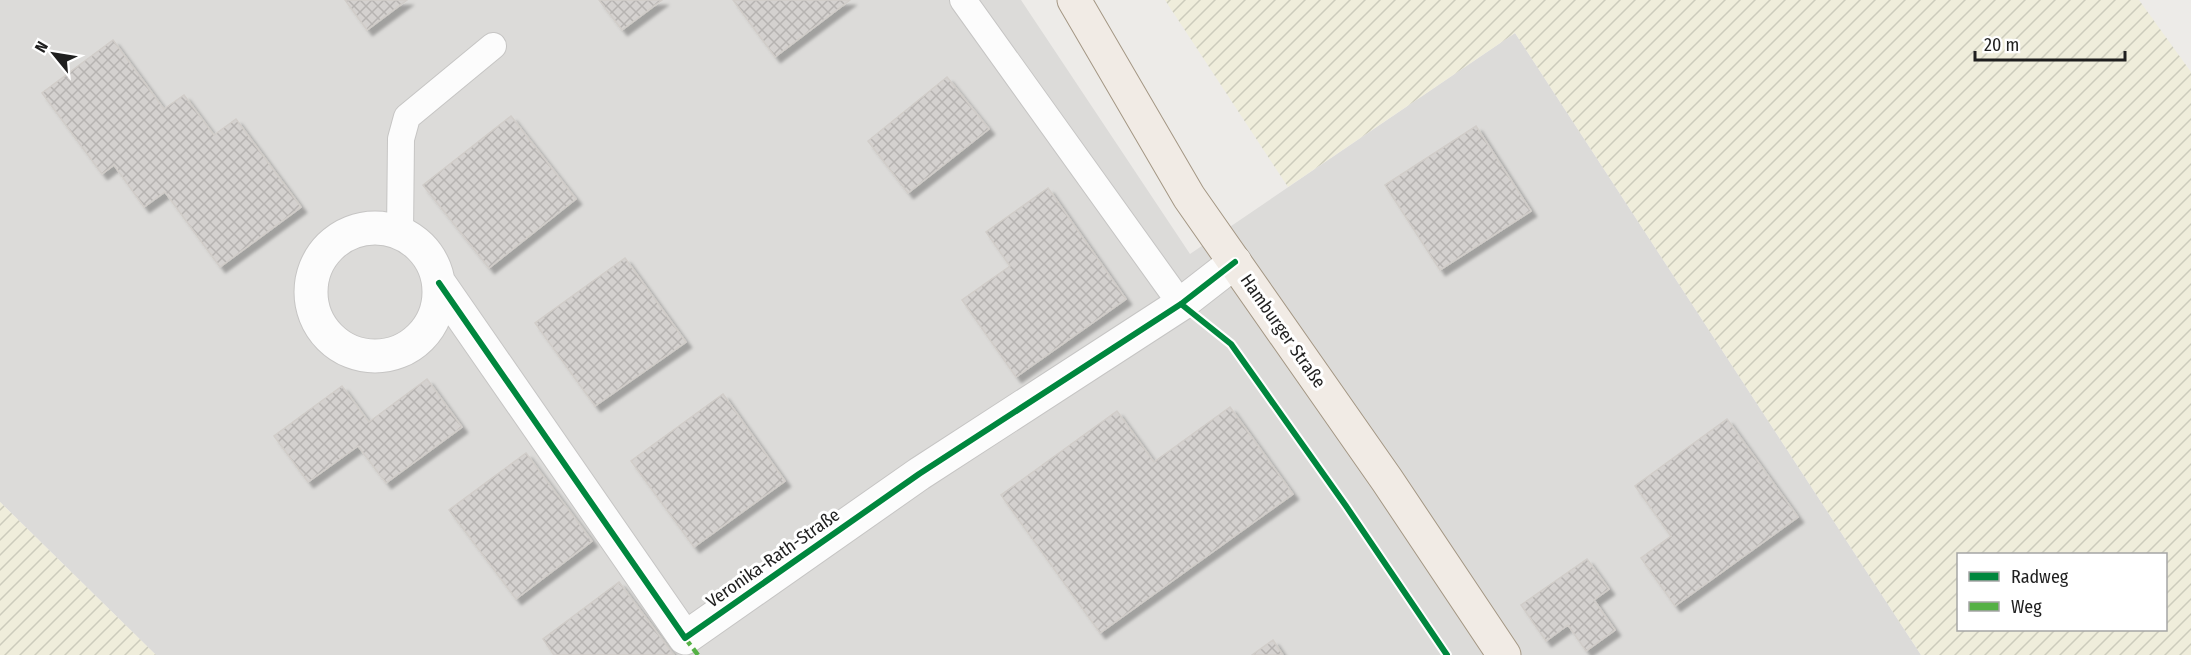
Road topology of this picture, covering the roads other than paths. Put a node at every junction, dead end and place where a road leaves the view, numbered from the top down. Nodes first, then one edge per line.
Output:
1 (963, 0) edge
2 (1074, 0) edge
3 (493, 46) dead end
4 (400, 233) junction
5 (1235, 262) junction
6 (439, 283) junction
7 (1180, 304) junction
8 (692, 646) edge
9 (1504, 655) edge

1 - 7 lane
2 - 5 main road, Hamburger Straße
3 - 4 lane
4 - 6 street, Veronika-Rath-Straße
4 - 6 street, Veronika-Rath-Straße
5 - 7 street, Veronika-Rath-Straße
5 - 9 main road, Hamburger Straße
6 - 8 street, Veronika-Rath-Straße
7 - 8 street, Veronika-Rath-Straße

